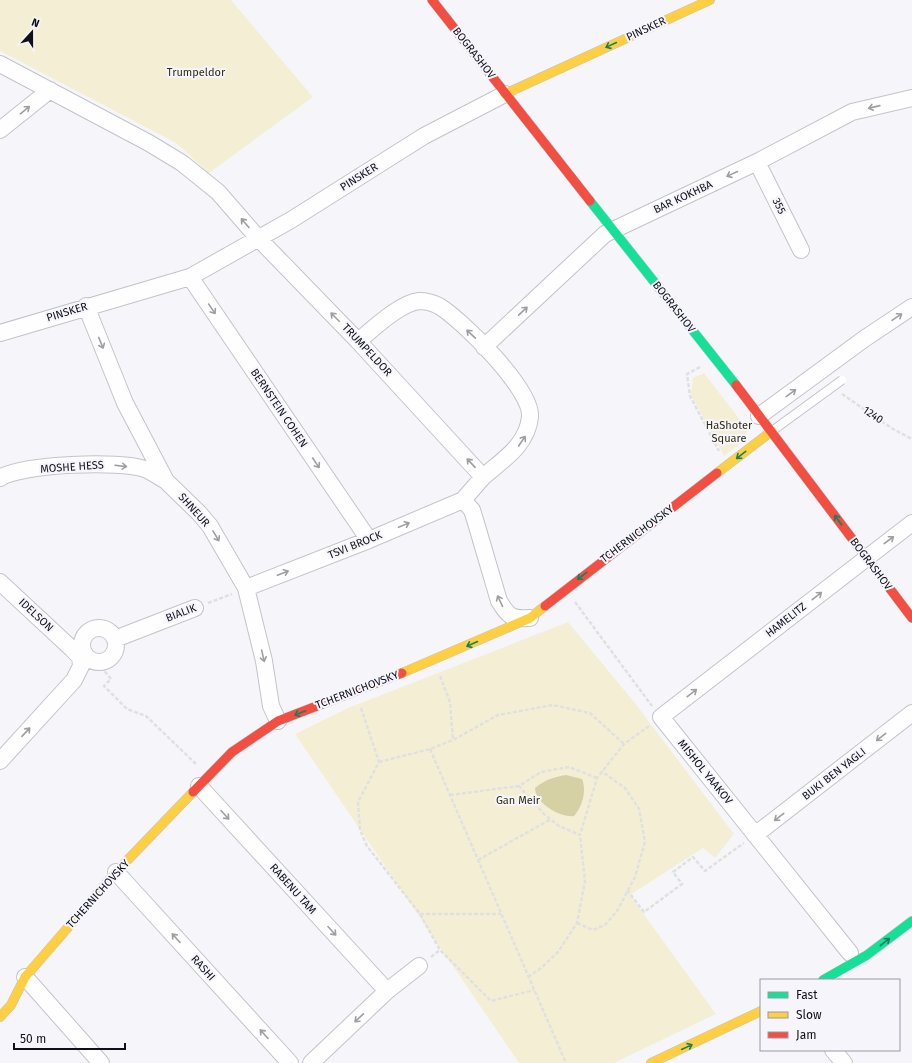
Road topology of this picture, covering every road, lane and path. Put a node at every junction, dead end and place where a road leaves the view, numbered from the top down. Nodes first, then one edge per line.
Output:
1 (710, 0) edge
2 (439, 2) edge
3 (0, 64) edge
4 (50, 90) junction
5 (505, 94) junction
6 (912, 98) edge
7 (0, 130) edge
8 (757, 162) junction
9 (614, 230) junction
10 (258, 238) junction
11 (801, 250) dead end
12 (190, 277) junction
13 (86, 306) junction
14 (912, 307) edge
15 (0, 333) edge
16 (358, 341) junction
17 (484, 347) junction
18 (715, 360) junction
19 (842, 380) dead end
20 (841, 394) dead end
21 (759, 416) junction
22 (772, 431) junction
23 (912, 439) edge
24 (727, 466) junction
25 (483, 477) junction
26 (0, 478) edge
27 (166, 481) junction
28 (463, 500) junction
29 (912, 523) edge
30 (368, 540) junction
31 (866, 558) junction
32 (0, 582) edge
33 (246, 588) junction
34 (565, 589) junction
35 (195, 608) joint
36 (530, 618) junction
37 (912, 618) edge
38 (115, 639) junction
39 (83, 656) junction
40 (434, 660) junction
41 (355, 690) junction
42 (912, 713) edge
43 (661, 717) junction
44 (278, 721) junction
45 (454, 740) junction
46 (624, 744) junction
47 (430, 749) junction
48 (0, 760) edge
49 (379, 762) junction
50 (602, 771) junction
51 (597, 778) junction
52 (204, 781) junction
53 (519, 786) junction
54 (450, 795) junction
55 (551, 819) junction
56 (580, 835) junction
57 (755, 835) junction
58 (478, 860) junction
59 (116, 872) junction
60 (628, 890) junction
61 (420, 914) junction
62 (502, 914) junction
63 (912, 921) edge
64 (577, 923) junction
65 (850, 952) dead end
66 (419, 966) dead end
67 (25, 977) junction
68 (528, 977) junction
69 (825, 979) edge
70 (534, 990) junction
71 (387, 991) junction
72 (760, 1012) edge
73 (0, 1017) edge
74 (834, 1051) edge
75 (662, 1061) edge
76 (101, 1063) edge
77 (290, 1063) edge
78 (311, 1063) edge
79 (566, 1063) edge
80 (844, 1063) edge

1 -> 5 street, PINSKER
2 - 5 street, BOGRASHOV
3 - 4 street, TRUMPELDOR
7 -> 4 street
10 -> 4 street, TRUMPELDOR
5 - 9 street, BOGRASHOV
5 - 10 street, PINSKER
6 -> 8 street, BAR KOKHBA
8 -> 9 street, BAR KOKHBA
8 - 11 street, 355
17 -> 9 street, BAR KOKHBA
9 - 18 street, BOGRASHOV
10 - 12 street, PINSKER
16 -> 10 street, TRUMPELDOR
12 - 13 street, PINSKER
12 -> 30 street, BERNSTEIN COHEN
13 - 15 street, PINSKER
13 -> 27 street, SHNEUR
21 -> 14 street
17 -> 16 street
25 -> 16 street, TRUMPELDOR
25 -> 17 street
18 - 21 street, BOGRASHOV
18 - 24 path
19 - 22 lane, bridge
20 - 23 path, 1240
21 - 22 street, BOGRASHOV
22 -> 24 street, TCHERNICHOVSKY
31 -> 22 street, BOGRASHOV
24 -> 34 street, TCHERNICHOVSKY
25 - 28 street
26 -> 27 street, MOSHE HESS
27 -> 33 street, SHNEUR
30 -> 28 street, TSVI BROCK
36 -> 28 street
31 -> 29 street, HAMELITZ
33 -> 30 street, TSVI BROCK
31 - 37 street, BOGRASHOV
43 -> 31 street, HAMELITZ
32 - 39 street, IDELSON
33 - 35 path, BIALIK
33 -> 44 street, SHNEUR
34 - 36 street, TCHERNICHOVSKY
34 - 43 path
35 - 38 street, BIALIK
36 -> 40 street, TCHERNICHOVSKY
38 - 39 street
38 - 39 street
48 -> 39 street
39 - 52 path
40 - 41 street, TCHERNICHOVSKY
40 - 45 path
41 -> 44 street, TCHERNICHOVSKY
41 - 49 path
42 -> 57 street, BUKI BEN YAGLI
43 - 46 path
43 - 57 street, MISHOL YAAKOV
44 - 52 street, TCHERNICHOVSKY
45 - 46 path
45 - 47 path
46 - 50 path
47 - 49 path
47 - 54 path
49 - 61 path
50 - 51 path
50 - 60 path
51 - 53 path
51 - 56 path
52 - 59 street, TCHERNICHOVSKY
52 -> 71 street, RABENU TAM
53 - 54 path
53 - 55 path
54 - 58 path
55 - 56 path
55 - 58 path
56 - 64 path
57 - 60 path
57 - 65 street, MISHOL YAAKOV
58 - 62 path
59 - 67 street, TCHERNICHOVSKY
77 -> 59 street, RASHI
60 - 64 path
61 - 62 path
61 - 70 path
62 - 68 path
69 -> 63 street
64 - 68 path
66 - 71 street
67 - 73 street, TCHERNICHOVSKY
67 - 76 street
68 - 70 path
70 - 79 path
71 -> 78 street
75 -> 72 street
74 - 80 street

